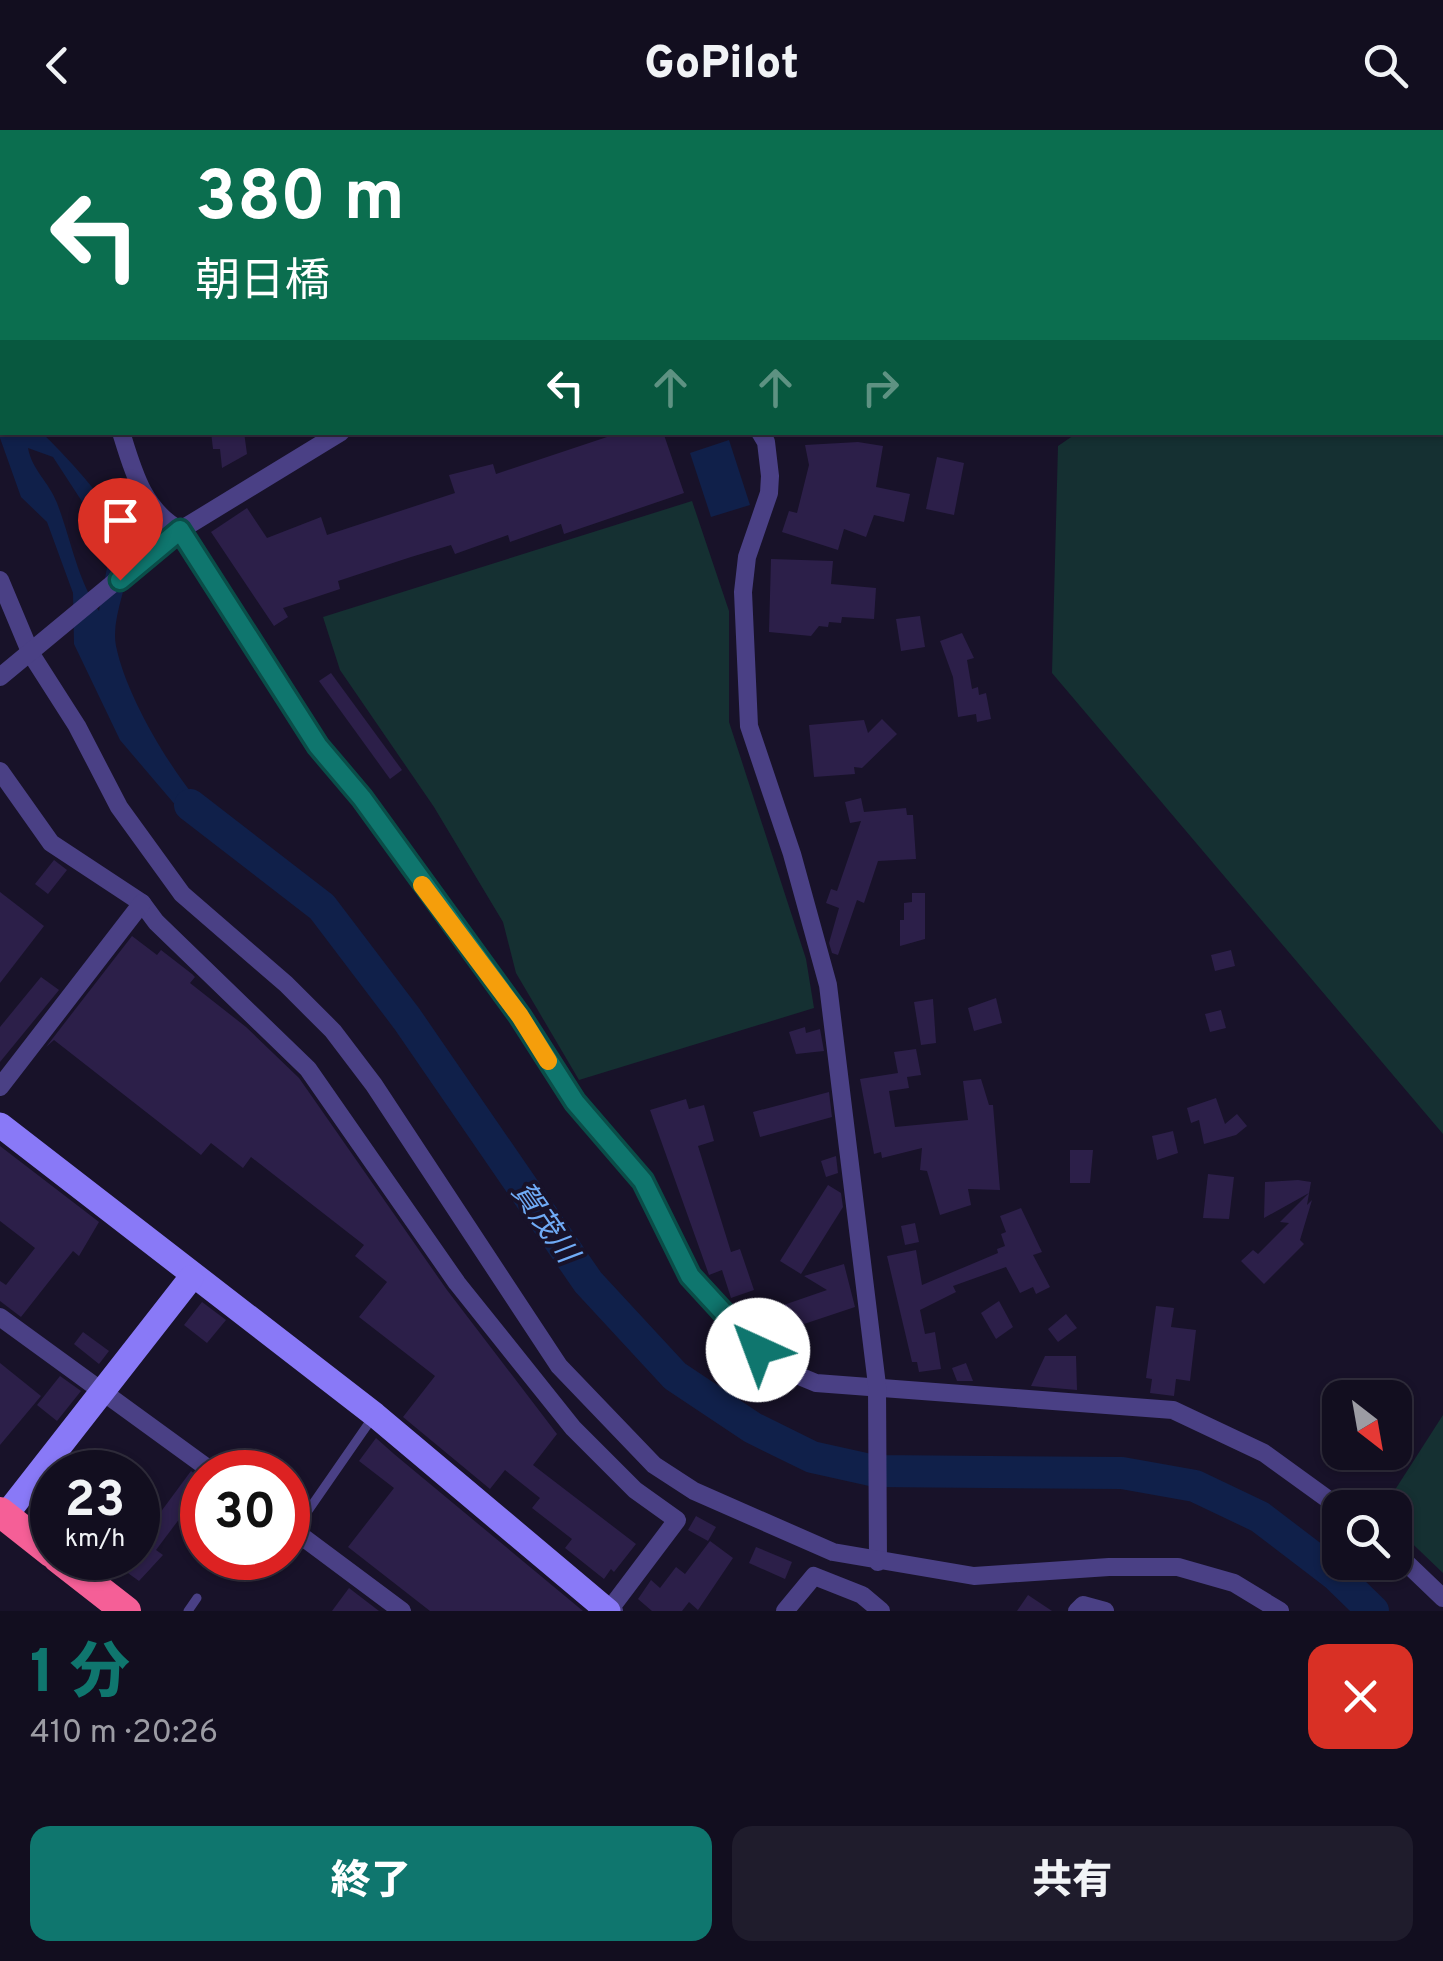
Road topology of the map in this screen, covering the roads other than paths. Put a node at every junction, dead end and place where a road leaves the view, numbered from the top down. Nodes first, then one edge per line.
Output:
1 (122, 435) edge
2 (336, 435) edge
3 (762, 435) edge
4 (175, 534) junction
5 (0, 580) edge
6 (38, 648) junction
7 (0, 676) edge
8 (0, 771) edge
9 (142, 903) junction
10 (0, 1087) edge
11 (0, 1125) edge
12 (192, 1278) junction
13 (0, 1317) edge
14 (877, 1391) junction
15 (101, 1393) junction
16 (374, 1415) junction
17 (181, 1450) edge
18 (1322, 1495) edge
19 (310, 1501) edge
20 (2, 1517) edge
21 (30, 1538) edge
22 (310, 1543) edge
23 (877, 1552) junction
24 (1412, 1568) edge
25 (86, 1580) edge
26 (1234, 1583) junction
27 (197, 1598) dead end
28 (1443, 1598) edge
29 (611, 1610) edge
30 (126, 1611) edge
31 (188, 1611) edge
32 (402, 1611) edge
33 (785, 1611) edge
34 (881, 1611) edge
35 (1077, 1611) edge
36 (1105, 1611) edge
37 (1256, 1611) edge
38 (1280, 1611) edge

1 - 4 street
2 - 4 street
3 - 14 street
4 - 6 street
4 - 14 street
5 - 6 street
6 - 7 street
6 - 23 street
8 - 9 street
9 - 10 street
9 - 29 street
11 - 12 street
12 - 15 street
12 - 16 street
13 - 15 street
14 - 18 street
14 - 23 street
15 - 17 street
15 - 20 street
16 - 19 lane
16 - 29 street
20 - 21 highway
22 - 32 street
23 - 26 street
24 - 28 street
25 - 30 highway
26 - 37 street
26 - 38 street
27 - 31 lane
33 - 34 street
35 - 36 street

